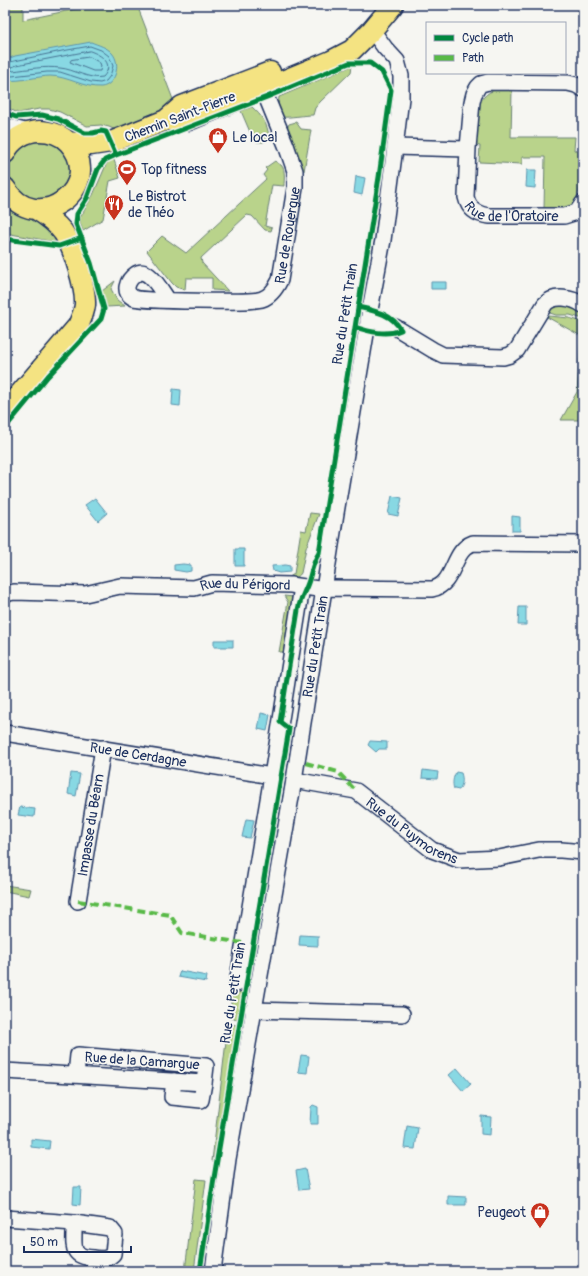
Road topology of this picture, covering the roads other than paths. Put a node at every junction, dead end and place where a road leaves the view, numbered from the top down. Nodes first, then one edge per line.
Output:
1 (393, 5) edge
2 (372, 30) junction
3 (261, 83) junction
4 (583, 89) edge
5 (5, 126) edge
6 (29, 132) junction
7 (68, 142) junction
8 (111, 142) junction
9 (396, 147) junction
10 (468, 149) junction
11 (5, 153) edge
12 (80, 172) junction
13 (5, 188) edge
14 (69, 197) junction
15 (583, 203) edge
16 (12, 204) edge
17 (37, 210) junction
18 (69, 243) junction
19 (168, 300) dead end
20 (583, 305) edge
21 (368, 320) junction
22 (5, 411) edge
23 (583, 544) edge
24 (302, 587) junction
25 (325, 588) junction
26 (5, 594) edge
27 (5, 733) edge
28 (103, 748) junction
29 (272, 776) junction
30 (294, 780) junction
31 (583, 852) edge
32 (78, 901) dead end
33 (237, 984) dead end
34 (253, 1010) junction
35 (402, 1014) dead end
36 (5, 1071) edge
37 (76, 1075) junction
38 (5, 1218) edge
39 (74, 1223) dead end
40 (213, 1271) edge

1 - 2 main road, Chemin Saint-Pierre
2 - 3 main road, Chemin Saint-Pierre
2 - 9 street, Rue du Petit Train
3 - 8 main road, Chemin Saint-Pierre
3 - 19 street, Rue de Rouergue
4 - 10 street, Rue de l'Oratoire
5 - 6 street
6 - 7 main road
6 - 11 main road
7 - 8 main road, Chemin Saint-Pierre
7 - 12 main road
8 - 12 main road, Chemin Saint-Pierre
9 - 10 street
9 - 21 street, Rue du Petit Train
10 - 15 street, Rue de l'Oratoire
12 - 14 main road
13 - 16 main road
14 - 17 main road
14 - 18 main road
16 - 17 main road
17 - 18 main road
18 - 22 main road
20 - 21 street
21 - 25 street, Rue du Petit Train
23 - 25 street, Rue du Périgord
24 - 25 street, Rue du Périgord
24 - 26 street, Rue du Périgord
24 - 29 street
25 - 30 street, Rue du Petit Train
27 - 28 street, Rue de Cerdagne
28 - 29 street, Rue de Cerdagne
28 - 32 street, Impasse du Béarn
29 - 33 street
30 - 31 street, Rue du Puymorens
30 - 34 street, Rue du Petit Train
34 - 35 street
34 - 40 street, Rue du Petit Train
36 - 37 street, Rue de la Camargue
37 - 37 street, Rue de la Camargue
38 - 39 street

